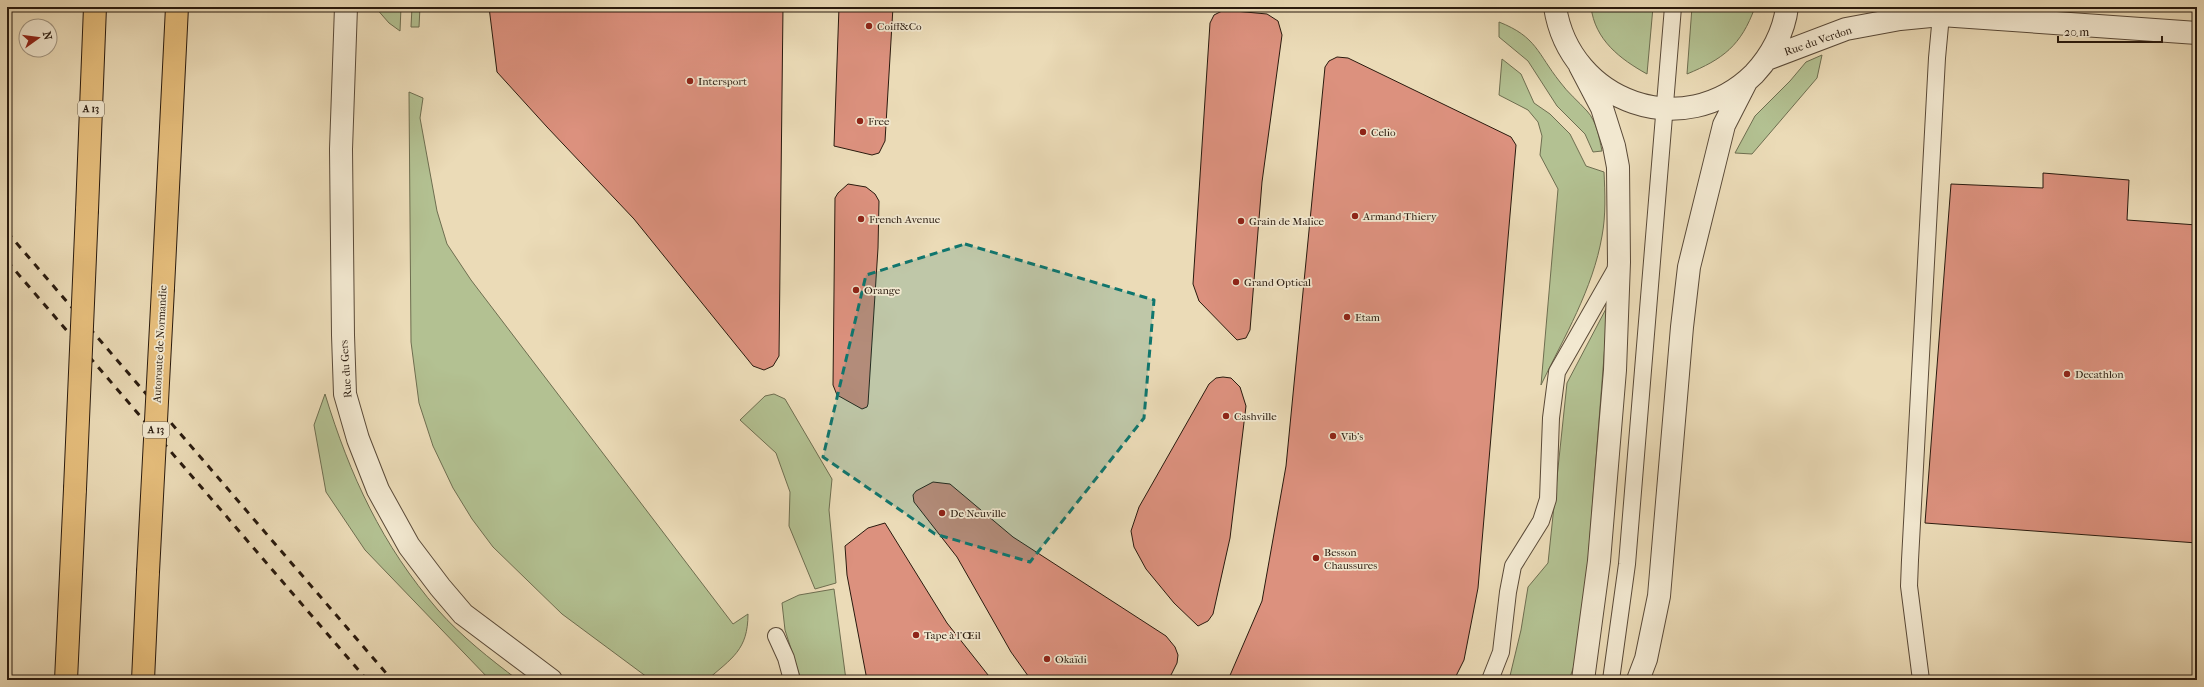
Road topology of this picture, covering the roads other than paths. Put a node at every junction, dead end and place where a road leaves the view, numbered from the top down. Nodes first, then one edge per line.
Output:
1 (95, 7) edge
2 (177, 7) edge
3 (346, 7) edge
4 (1555, 7) edge
5 (1673, 7) edge
6 (1787, 7) edge
7 (1918, 7) edge
8 (1941, 15) junction
9 (2197, 33) edge
10 (1767, 59) junction
11 (1580, 66) junction
12 (1746, 82) junction
13 (1665, 109) junction
14 (1619, 262) junction
15 (776, 636) dead end
16 (66, 680) edge
17 (143, 680) edge
18 (551, 680) edge
19 (792, 680) edge
20 (1490, 680) edge
21 (1582, 680) edge
22 (1611, 680) edge
23 (1638, 680) edge
24 (1921, 680) edge

1 - 16 highway, A 13, bridge
2 - 17 highway, Autoroute de Normandie / A 13, bridge
3 - 18 street, Rue du Gers
4 - 11 street
5 - 13 lane
6 - 10 street
7 - 8 street, Rue du Verdon
8 - 9 street, Rue du Verdon
8 - 10 street, Rue du Verdon
8 - 24 lane
10 - 12 street
11 - 13 street
11 - 14 street
12 - 13 street
12 - 23 street
13 - 22 lane
14 - 20 lane
14 - 21 street
15 - 19 lane

